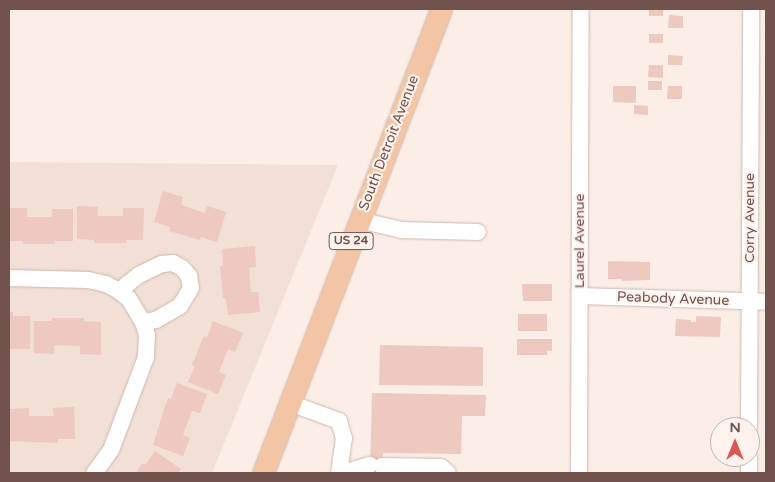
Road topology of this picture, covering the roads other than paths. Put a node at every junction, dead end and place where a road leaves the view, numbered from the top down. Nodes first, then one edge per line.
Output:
1 (441, 9) edge
2 (580, 9) edge
3 (751, 9) edge
4 (359, 220) junction
5 (478, 232) dead end
6 (9, 278) edge
7 (112, 287) junction
8 (580, 296) junction
9 (750, 301) junction
10 (766, 302) edge
11 (143, 322) junction
12 (290, 403) junction
13 (749, 417) edge
14 (94, 473) edge
15 (263, 473) edge
16 (339, 473) edge
17 (344, 473) edge
18 (448, 473) edge
19 (579, 473) edge

1 - 4 main road, South Detroit Avenue / US 24
2 - 8 street, Laurel Avenue
3 - 9 street, Corry Avenue
4 - 5 street
4 - 12 main road, South Detroit Avenue / US 24
6 - 7 street
7 - 11 street
7 - 11 street
8 - 9 street, Peabody Avenue
8 - 19 street, Laurel Avenue
9 - 10 street, Peabody Avenue
9 - 13 street, Corry Avenue
11 - 14 street
12 - 15 main road, South Detroit Avenue / US 24
12 - 16 street
17 - 18 street

